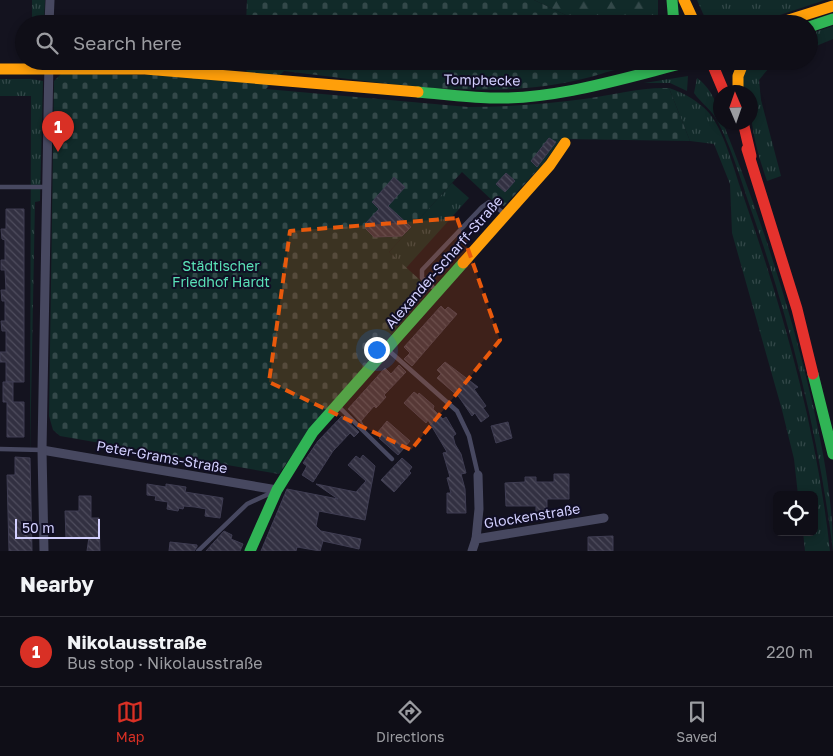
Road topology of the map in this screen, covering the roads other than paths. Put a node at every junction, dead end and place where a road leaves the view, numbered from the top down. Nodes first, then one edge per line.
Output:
1 (50, 0) edge
2 (672, 0) edge
3 (684, 0) edge
4 (833, 6) edge
5 (49, 15) edge
6 (673, 15) edge
7 (691, 15) edge
8 (804, 15) edge
9 (833, 19) edge
10 (818, 24) edge
11 (15, 68) edge
12 (0, 69) edge
13 (49, 70) edge
14 (160, 70) edge
15 (648, 70) edge
16 (657, 70) edge
17 (715, 70) edge
18 (740, 70) edge
19 (645, 73) junction
20 (721, 85) edge
21 (738, 85) edge
22 (739, 130) edge
23 (745, 130) edge
24 (565, 143) dead end
25 (750, 156) junction
26 (0, 187) edge
27 (48, 187) junction
28 (506, 215) junction
29 (436, 290) junction
30 (388, 350) junction
31 (338, 406) junction
32 (0, 449) edge
33 (42, 450) junction
34 (833, 454) edge
35 (392, 459) dead end
36 (478, 475) joint
37 (277, 490) junction
38 (604, 518) dead end
39 (476, 539) junction
40 (44, 551) edge
41 (198, 551) edge
42 (250, 551) edge
43 (472, 551) edge

1 - 5 street
2 - 6 main road
3 - 7 main road
4 - 8 main road
9 - 10 main road
11 - 12 main road, Tomphecke
13 - 27 street
14 - 19 main road, Tomphecke
15 - 19 main road
16 - 19 main road, Tomphecke
17 - 20 main road
18 - 21 main road
22 - 25 main road
23 - 25 main road
24 - 28 main road, Alexander-Scharff-Straße
25 - 34 main road
26 - 27 lane
27 - 33 street
28 - 29 main road, Alexander-Scharff-Straße
28 - 29 lane
29 - 30 main road, Alexander-Scharff-Straße
30 - 31 main road, Alexander-Scharff-Straße
30 - 36 lane
31 - 35 lane
31 - 37 main road, Alexander-Scharff-Straße
32 - 33 lane
33 - 37 street, Peter-Grams-Straße
33 - 40 street
36 - 39 street
37 - 41 lane
37 - 42 main road, Alexander-Scharff-Straße
38 - 39 street, Glockenstraße
39 - 43 street, Glockenstraße

